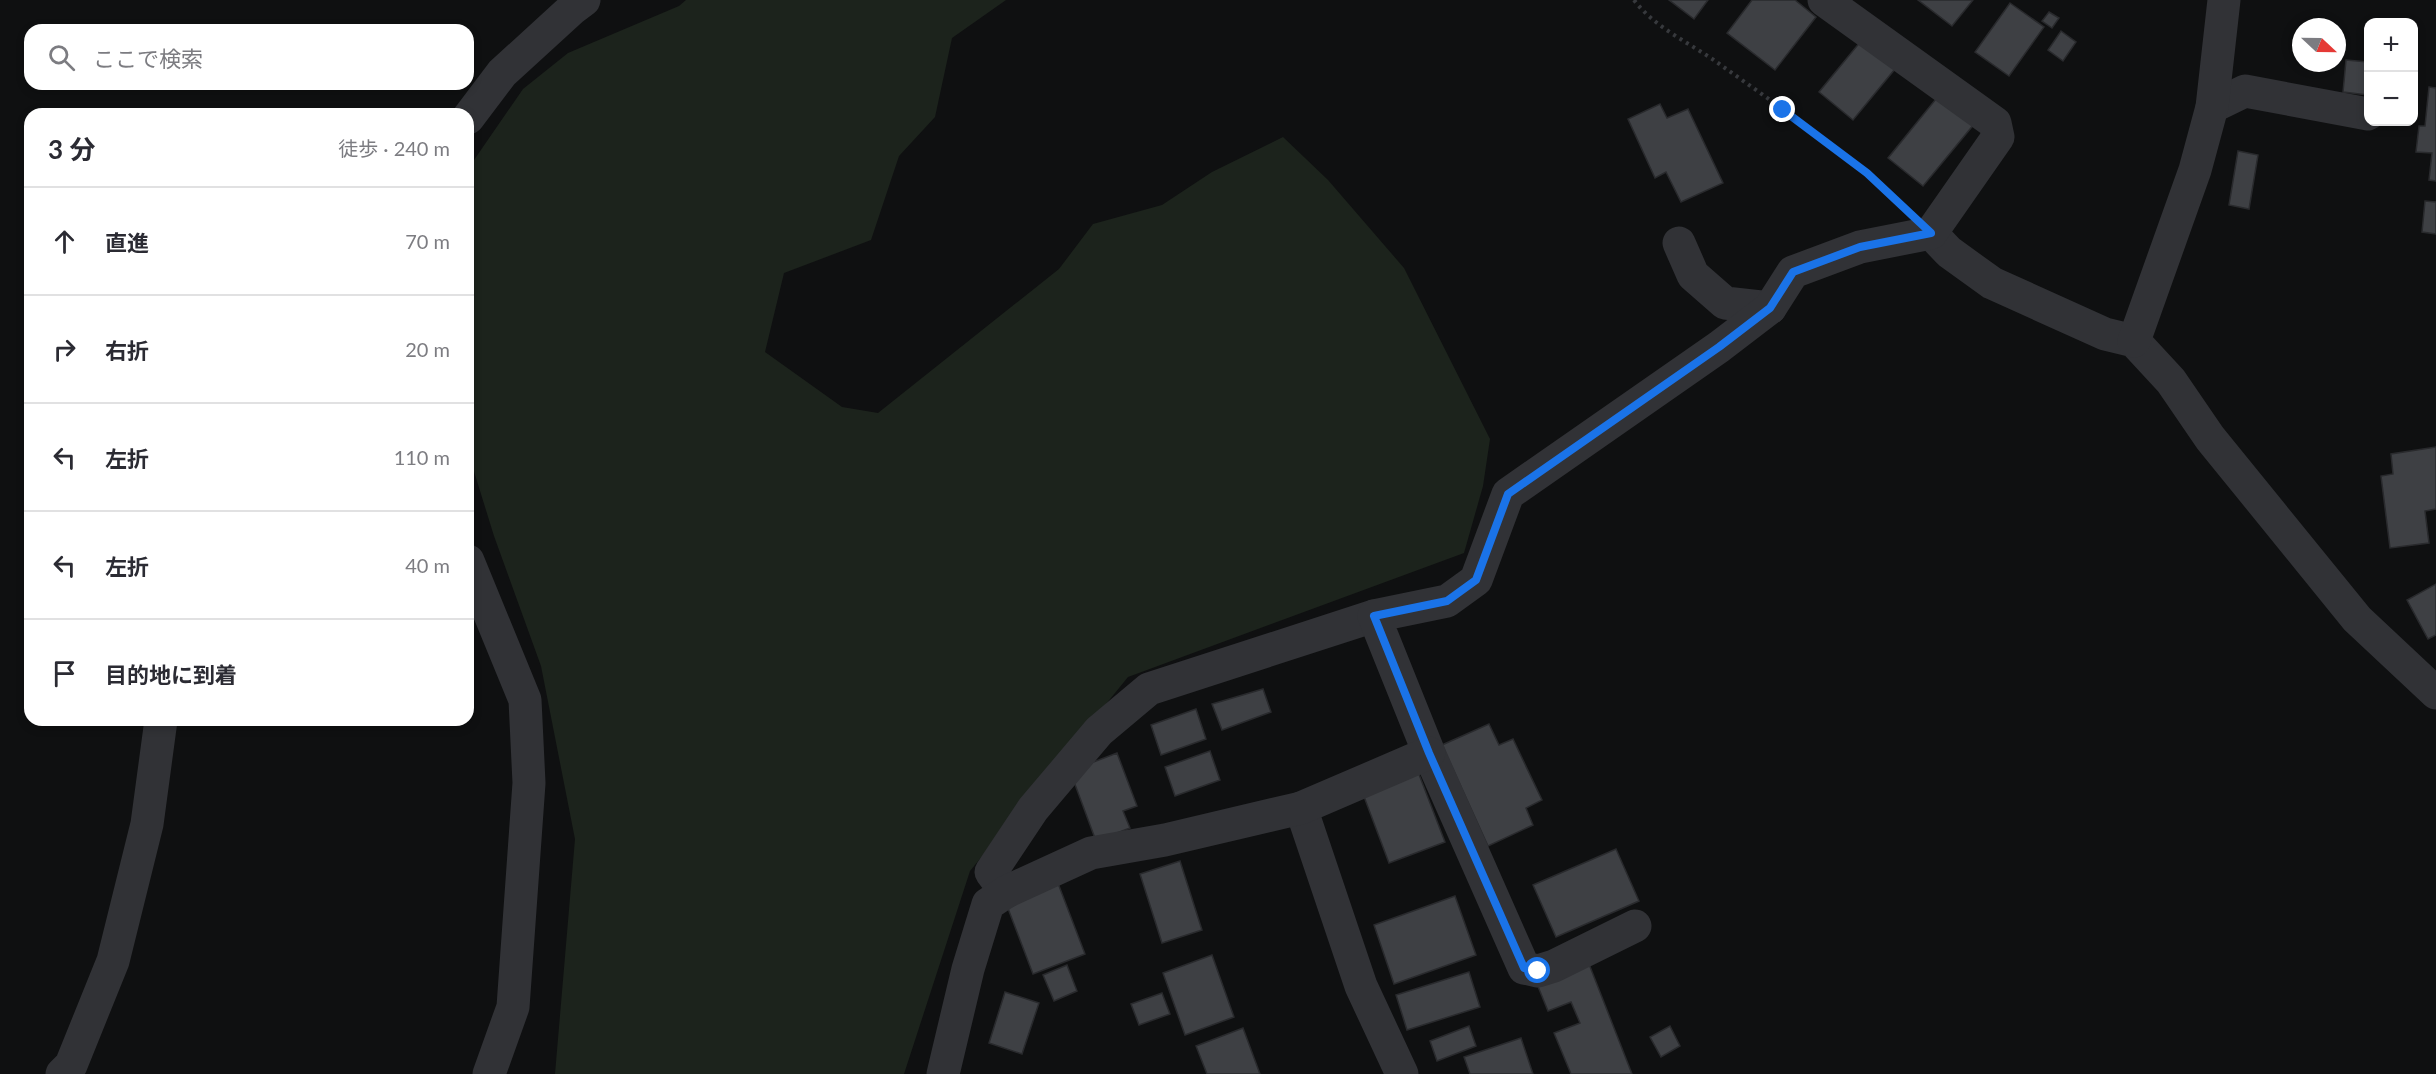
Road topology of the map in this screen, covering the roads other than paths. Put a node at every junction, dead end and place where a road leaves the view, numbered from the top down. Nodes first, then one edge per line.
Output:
1 (584, 0) edge
2 (1824, 0) edge
3 (2224, 0) edge
4 (2212, 107) junction
5 (474, 110) edge
6 (2364, 113) edge
7 (1931, 233) junction
8 (1679, 243) dead end
9 (1770, 308) junction
10 (2134, 340) junction
11 (474, 576) edge
12 (1374, 616) junction
13 (2436, 693) edge
14 (160, 726) edge
15 (1429, 753) junction
16 (1302, 808) junction
17 (1006, 892) junction
18 (1635, 926) dead end
19 (62, 1074) edge
20 (489, 1074) edge
21 (943, 1074) edge
22 (1402, 1074) edge

1 - 5 street
2 - 7 street
3 - 4 street
4 - 6 street
4 - 10 street
7 - 9 street
7 - 10 street
8 - 9 street
9 - 12 street
10 - 13 street
11 - 20 street
12 - 15 street
12 - 17 street
14 - 19 street
15 - 16 street
15 - 18 street
16 - 17 street
16 - 22 street
17 - 21 street

